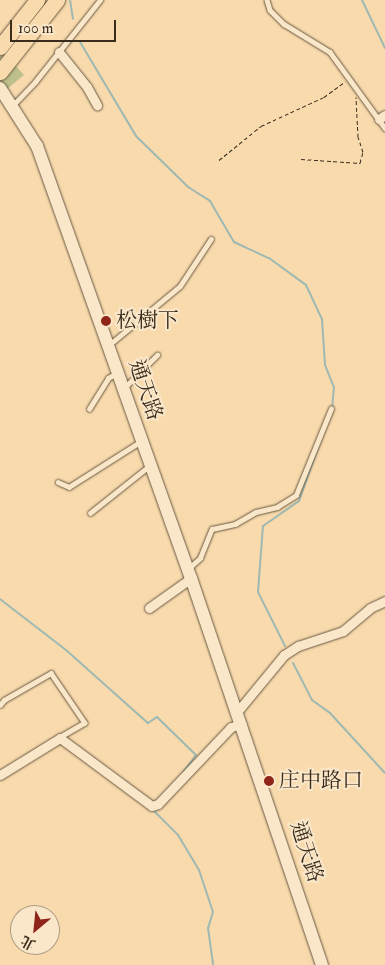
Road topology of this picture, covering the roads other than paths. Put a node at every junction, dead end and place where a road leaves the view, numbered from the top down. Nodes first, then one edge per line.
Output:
1 (37, 0) edge
2 (57, 0) edge
3 (100, 0) edge
4 (267, 0) edge
5 (0, 47) edge
6 (59, 52) junction
7 (0, 72) edge
8 (2, 94) edge
9 (97, 105) dead end
10 (12, 106) junction
11 (382, 117) edge
12 (385, 128) edge
13 (210, 239) dead end
14 (108, 346) junction
15 (157, 355) dead end
16 (118, 372) junction
17 (124, 389) junction
18 (89, 409) dead end
19 (331, 410) dead end
20 (142, 441) junction
21 (150, 465) junction
22 (58, 482) dead end
23 (90, 513) dead end
24 (190, 574) junction
25 (385, 601) edge
26 (149, 608) dead end
27 (0, 705) edge
28 (240, 718) junction
29 (60, 738) junction
30 (0, 775) edge
31 (322, 965) edge

1 - 5 highway
2 - 7 highway
3 - 6 lane
4 - 11 lane
6 - 9 street
6 - 10 lane
8 - 10 street, 通天路
10 - 14 street, 通天路
11 - 12 lane
13 - 14 lane
14 - 16 street, 通天路
15 - 17 lane
16 - 17 street, 通天路
16 - 18 lane
17 - 20 street, 通天路
19 - 24 lane
20 - 21 street, 通天路
20 - 22 lane
21 - 23 lane
21 - 24 street, 通天路
24 - 26 street
24 - 28 street, 通天路
25 - 28 street
27 - 29 lane
28 - 29 street
28 - 31 street, 通天路
29 - 30 street

